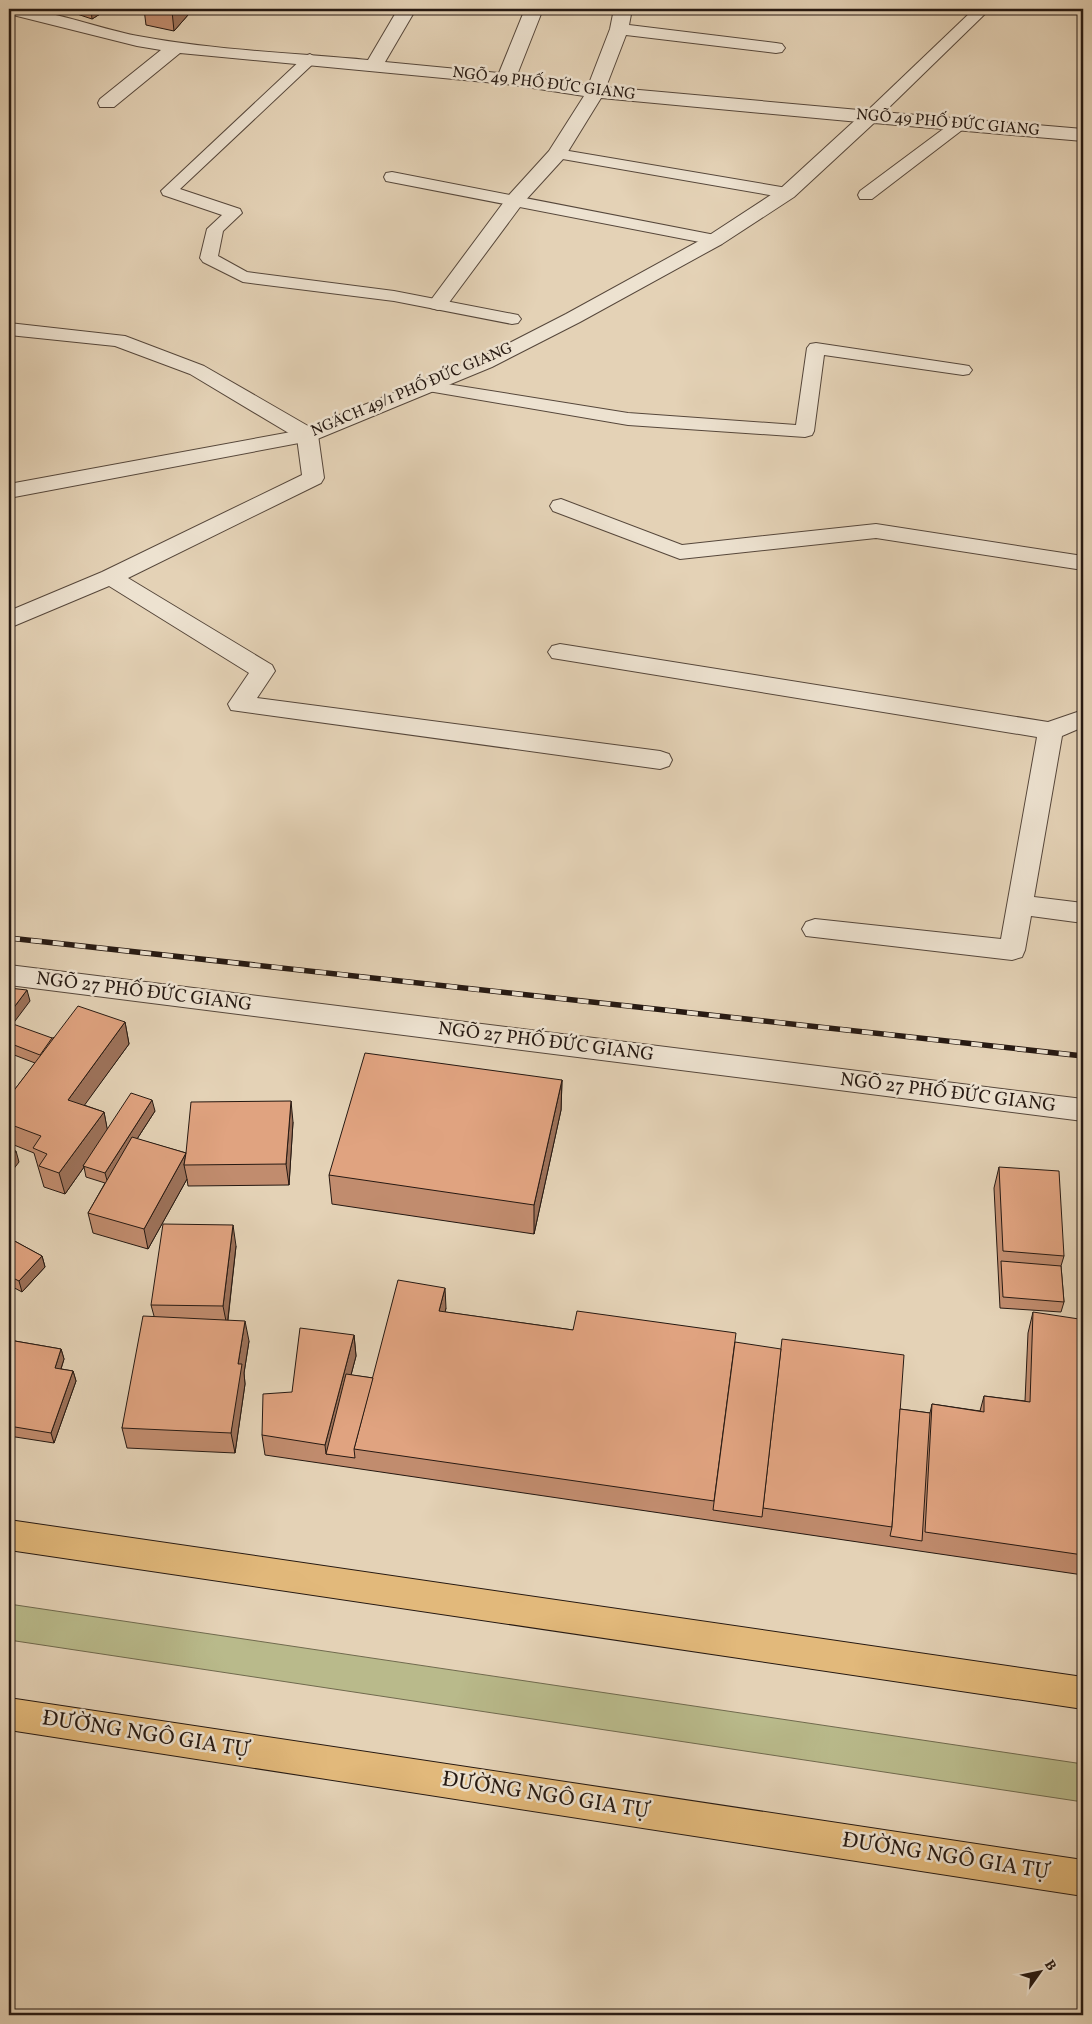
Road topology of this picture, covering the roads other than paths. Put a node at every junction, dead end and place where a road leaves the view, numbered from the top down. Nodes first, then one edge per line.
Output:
1 (10, 9) edge
2 (407, 9) edge
3 (534, 9) edge
4 (623, 9) edge
5 (982, 9) edge
6 (619, 29) junction
7 (176, 47) junction
8 (776, 48) dead end
9 (310, 59) junction
10 (374, 64) junction
11 (506, 79) junction
12 (595, 92) junction
13 (107, 103) dead end
14 (870, 117) junction
15 (960, 124) junction
16 (1083, 134) edge
17 (556, 154) junction
18 (392, 177) dead end
19 (787, 193) junction
20 (866, 195) dead end
21 (516, 199) junction
22 (715, 240) junction
23 (438, 304) junction
24 (512, 319) dead end
25 (9, 329) edge
26 (962, 370) dead end
27 (428, 386) junction
28 (307, 435) junction
29 (9, 491) edge
30 (561, 506) dead end
31 (1083, 563) edge
32 (110, 577) junction
33 (9, 620) edge
34 (560, 652) dead end
35 (1083, 718) edge
36 (1050, 731) junction
37 (660, 760) dead end
38 (1020, 905) junction
39 (1083, 913) edge
40 (815, 929) dead end
41 (9, 975) edge
42 (1083, 1110) edge
43 (9, 1536) edge
44 (1083, 1692) edge
45 (9, 1714) edge
46 (1083, 1878) edge

1 - 7 street, NGÕ 49 PHỐ ĐỨC GIANG
2 - 10 street
3 - 11 street
4 - 6 street
5 - 14 lane
6 - 8 street
6 - 12 street
7 - 9 street, NGÕ 49 PHỐ ĐỨC GIANG
7 - 13 street
9 - 10 street, NGÕ 49 PHỐ ĐỨC GIANG
9 - 23 lane
10 - 11 street, NGÕ 49 PHỐ ĐỨC GIANG
11 - 12 street, NGÕ 49 PHỐ ĐỨC GIANG
12 - 14 street, NGÕ 49 PHỐ ĐỨC GIANG
12 - 17 street
14 - 15 street, NGÕ 49 PHỐ ĐỨC GIANG
14 - 19 street, NGÁCH 49/1 PHỐ ĐỨC GIANG
15 - 16 street, NGÕ 49 PHỐ ĐỨC GIANG
15 - 20 lane
17 - 19 lane
17 - 21 street
18 - 21 lane
19 - 22 street, NGÁCH 49/1 PHỐ ĐỨC GIANG
21 - 22 lane
21 - 23 street
22 - 27 street, NGÁCH 49/1 PHỐ ĐỨC GIANG
23 - 24 lane
25 - 28 street
26 - 27 lane
27 - 28 street, NGÁCH 49/1 PHỐ ĐỨC GIANG
28 - 29 street, NGÁCH 49/1 PHỐ ĐỨC GIANG
28 - 32 street
30 - 31 street
32 - 33 street
32 - 37 street
34 - 36 street
35 - 36 street
36 - 38 street
38 - 39 street
38 - 40 street
41 - 42 street, NGÕ 27 PHỐ ĐỨC GIANG
43 - 44 main road
45 - 46 main road, ĐƯỜNG NGÔ GIA TỰ

